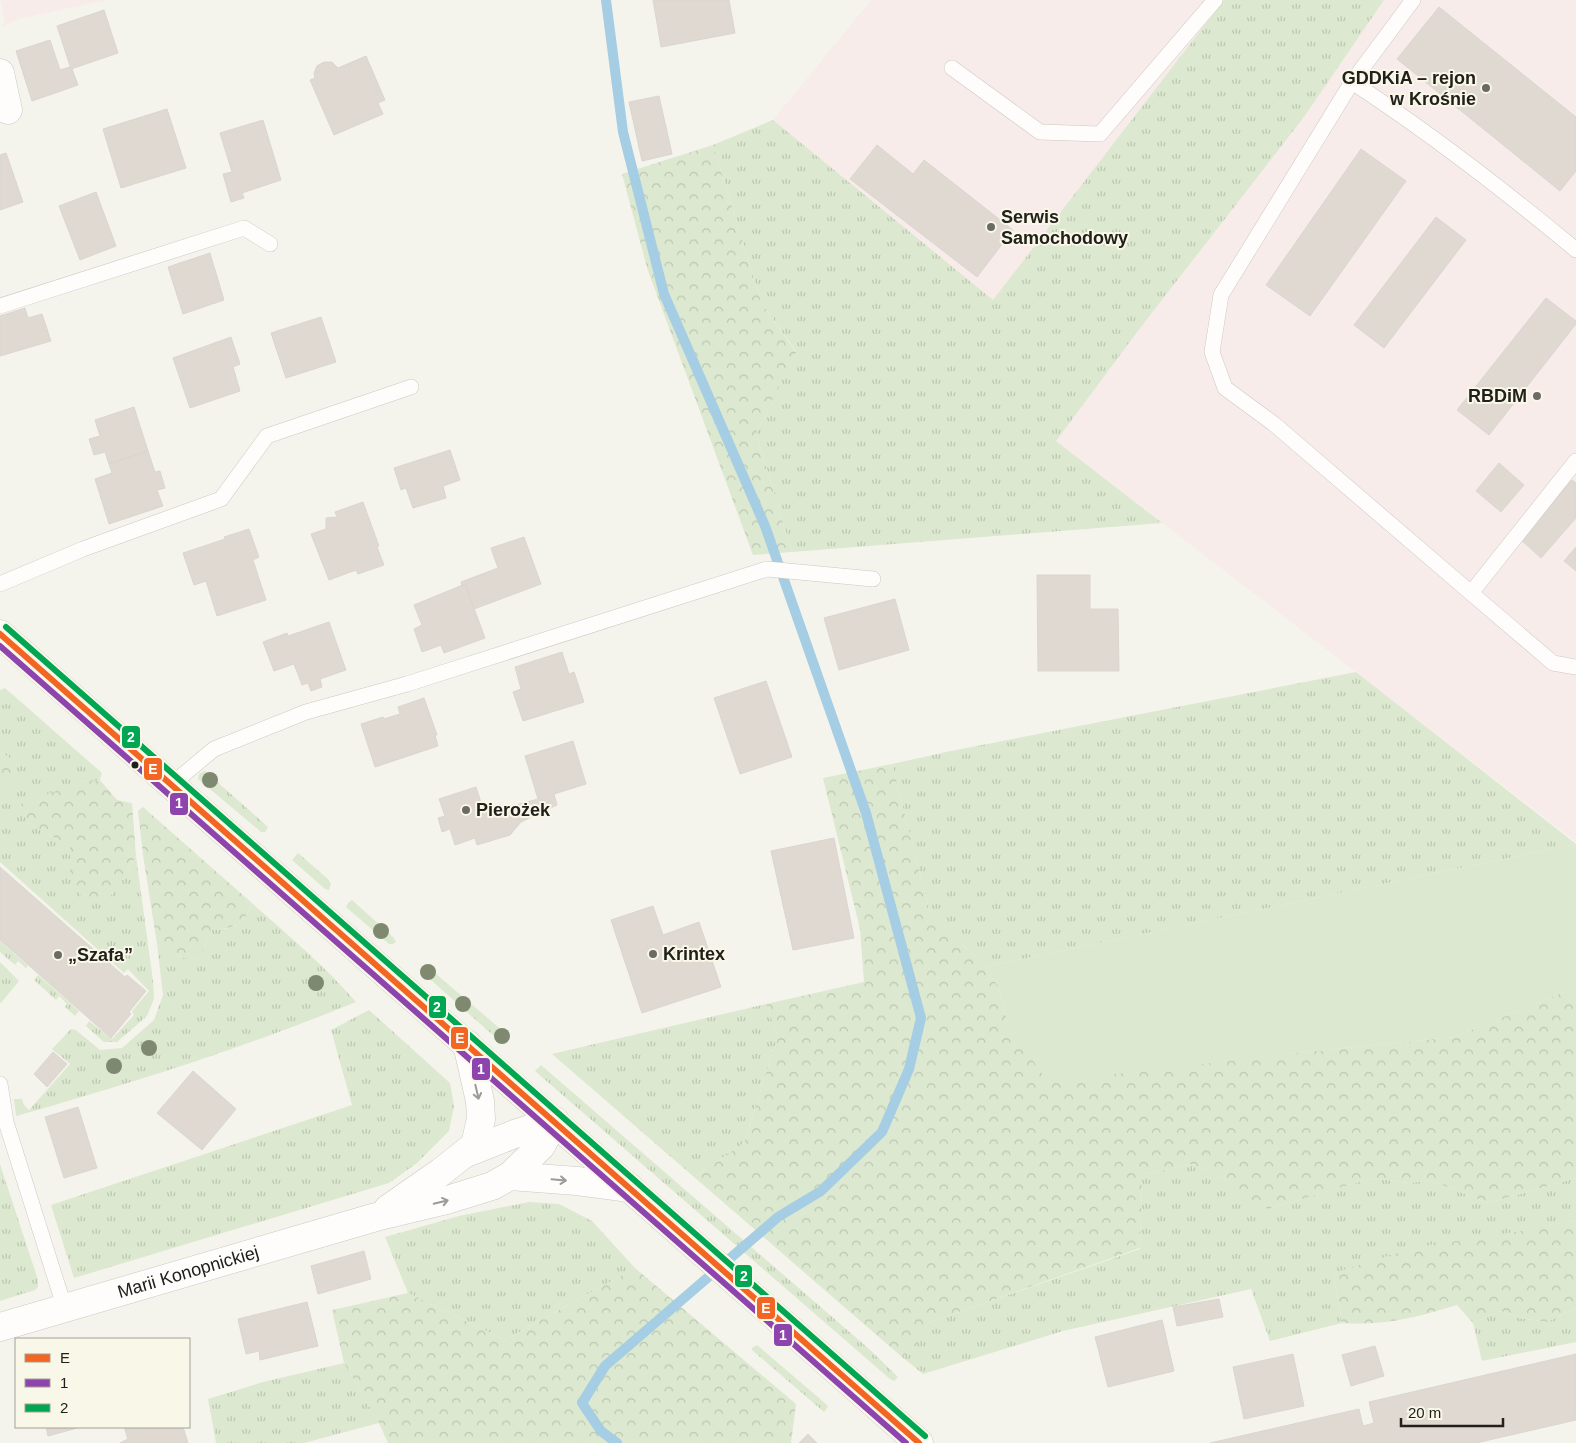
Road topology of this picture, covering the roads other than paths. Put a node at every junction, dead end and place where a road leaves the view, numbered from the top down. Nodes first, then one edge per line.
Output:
1 (1215, 0) edge
2 (1413, 0) edge
3 (952, 68) dead end
4 (0, 72) edge
5 (1352, 82) junction
6 (8, 110) dead end
7 (270, 244) dead end
8 (1576, 250) edge
9 (0, 306) edge
10 (411, 387) dead end
11 (1576, 462) edge
12 (873, 579) dead end
13 (0, 584) edge
14 (1471, 593) junction
15 (0, 634) edge
16 (1576, 666) edge
17 (171, 785) junction
18 (466, 1044) junction
19 (0, 1084) edge
20 (555, 1121) junction
21 (464, 1154) junction
22 (510, 1176) junction
23 (630, 1188) junction
24 (376, 1217) junction
25 (65, 1309) junction
26 (0, 1327) edge
27 (919, 1443) edge

1 - 3 lane
2 - 5 lane
4 - 6 main road
5 - 8 lane
5 - 14 lane
7 - 9 lane
10 - 13 lane
11 - 14 lane
12 - 17 lane
14 - 16 lane
15 - 17 main road
17 - 18 main road
18 - 20 main road
18 -> 21 main road, Marii Konopnickiej
19 - 25 lane
20 - 21 main road, Marii Konopnickiej
20 - 22 main road, Marii Konopnickiej
20 - 23 main road
21 - 24 main road, Marii Konopnickiej
22 -> 23 main road
24 -> 22 main road, Marii Konopnickiej
23 - 27 main road
24 - 25 main road, Marii Konopnickiej
25 - 26 main road, Marii Konopnickiej

